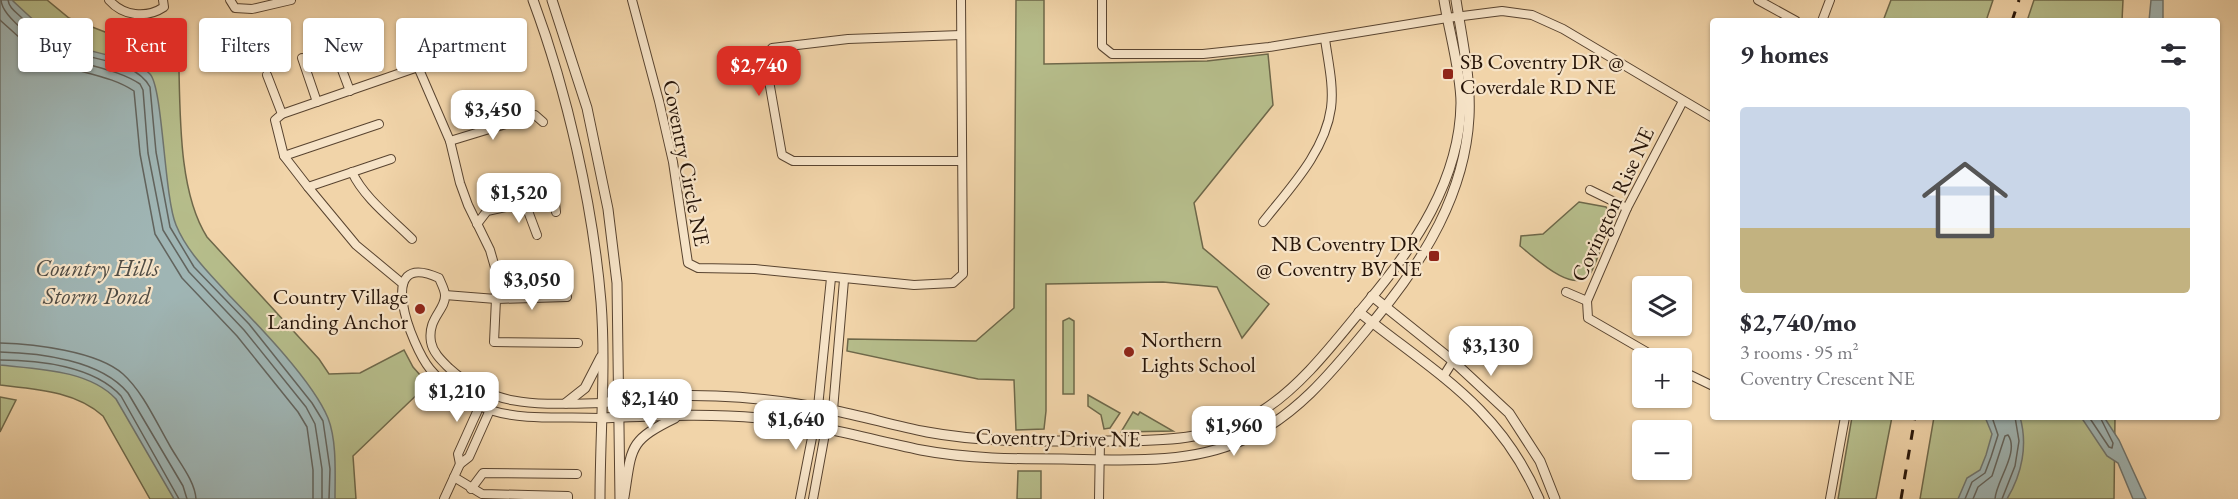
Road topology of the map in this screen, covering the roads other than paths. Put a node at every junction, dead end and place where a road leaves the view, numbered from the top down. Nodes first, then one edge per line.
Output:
1 (109, 0) edge
2 (163, 0) edge
3 (230, 0) edge
4 (291, 0) edge
5 (533, 0) edge
6 (552, 0) edge
7 (632, 0) edge
8 (961, 0) edge
9 (1102, 0) edge
10 (1444, 0) edge
11 (1456, 0) edge
12 (1758, 0) edge
13 (1830, 0) edge
14 (1459, 16) junction
15 (1447, 18) junction
16 (1791, 18) edge
17 (1823, 18) edge
18 (961, 35) junction
19 (1325, 39) junction
20 (302, 58) dead end
21 (343, 72) edge
22 (404, 72) edge
23 (420, 72) edge
24 (267, 75) dead end
25 (350, 91) junction
26 (1683, 101) junction
27 (317, 102) junction
28 (282, 114) junction
29 (1710, 115) edge
30 (543, 122) dead end
31 (378, 124) dead end
32 (450, 141) junction
33 (284, 156) junction
34 (391, 159) dead end
35 (961, 160) junction
36 (352, 172) junction
37 (308, 187) junction
38 (1590, 190) dead end
39 (525, 203) junction
40 (1627, 208) junction
41 (556, 212) dead end
42 (1263, 222) dead end
43 (477, 224) junction
44 (1424, 226) junction
45 (1434, 233) junction
46 (537, 235) dead end
47 (412, 240) dead end
48 (831, 278) junction
49 (844, 280) junction
50 (403, 284) junction
51 (1566, 292) dead end
52 (445, 295) junction
53 (1372, 296) junction
54 (567, 297) dead end
55 (496, 299) junction
56 (1587, 301) junction
57 (1385, 308) junction
58 (1359, 312) junction
59 (1372, 323) junction
60 (578, 343) dead end
61 (1638, 348) edge
62 (602, 355) junction
63 (1453, 361) junction
64 (1692, 376) edge
65 (1443, 377) junction
66 (1710, 385) edge
67 (489, 396) junction
68 (618, 400) junction
69 (566, 403) junction
70 (601, 403) junction
71 (478, 405) junction
72 (818, 407) junction
73 (490, 410) junction
74 (833, 410) junction
75 (680, 415) junction
76 (618, 417) junction
77 (600, 418) junction
78 (1844, 420) edge
79 (814, 425) junction
80 (826, 428) junction
81 (1100, 441) junction
82 (1099, 460) junction
83 (460, 464) junction
84 (577, 474) dead end
85 (454, 477) junction
86 (471, 489) junction
87 (444, 499) edge
88 (568, 499) edge
89 (600, 499) edge
90 (622, 499) edge
91 (800, 499) edge
92 (813, 499) edge
93 (1099, 499) edge
94 (1539, 499) edge
95 (1555, 499) edge
96 (1830, 499) edge

1 - 2 street
3 - 4 street
5 - 62 street
6 - 68 street
7 - 48 street, Coventry Circle NE
8 - 18 street, Coventry Circle NE
9 - 19 street
10 - 15 street, Coventry Drive NE
11 - 14 street, Coventry Drive NE
12 - 16 street
13 - 17 street
14 - 15 street
14 - 26 street
14 - 45 street, Coventry Drive NE
15 - 19 street
15 - 44 street, Coventry Drive NE
18 - 35 street, Coventry Circle NE
18 - 35 street
19 - 42 street
20 - 27 street
21 - 25 street
22 - 25 street
23 - 32 street
24 - 28 street
25 - 27 street
26 - 29 street
26 - 40 street, Covington Rise NE
27 - 28 street
28 - 33 street
30 - 32 street
31 - 33 street
32 - 43 street
33 - 37 street
34 - 36 street
35 - 49 street, Coventry Circle NE
36 - 37 street
36 - 47 street
37 - 50 street
38 - 40 street
39 - 41 street
39 - 43 street
39 - 46 street
40 - 56 street, Covington Rise NE
43 - 55 street
44 - 45 street
44 - 53 street, Coventry Drive NE
45 - 57 street, Coventry Drive NE
48 - 49 street, Coventry Circle NE
48 - 72 street
49 - 74 street
50 - 52 street
50 - 71 street
51 - 56 street
52 - 55 street
52 - 67 street
53 - 57 street
53 - 58 street, Coventry Drive NE
54 - 55 street
55 - 60 street
56 - 61 street, Covington Rise NE
57 - 59 street, Coventry Drive NE
57 - 63 street
58 - 59 street
58 - 81 street, Coventry Drive NE
59 - 65 street
59 - 82 street, Coventry Drive NE
62 - 69 street
62 - 70 street
63 - 65 street
63 - 95 street
64 - 66 street
65 - 94 street
67 - 69 street
67 - 71 street
67 - 73 street
68 - 70 street, Coventry Drive NE
68 - 72 street, Coventry Drive NE
68 - 76 street
69 - 70 street
70 - 77 street
71 - 73 street
71 - 83 street
72 - 74 street, Coventry Drive NE
72 - 79 street
73 - 77 street
73 - 83 street
74 - 80 street
74 - 81 street, Coventry Drive NE
75 - 76 street, Coventry Drive NE
75 - 79 street, Coventry Drive NE
75 - 90 street
76 - 77 street, Coventry Drive NE
76 - 90 street
77 - 89 street
78 - 96 street
79 - 80 street, Coventry Drive NE
79 - 91 street
80 - 82 street, Coventry Drive NE
80 - 92 street
81 - 82 street
82 - 93 street
83 - 85 street
84 - 86 street
85 - 86 street
85 - 87 street
86 - 88 street

